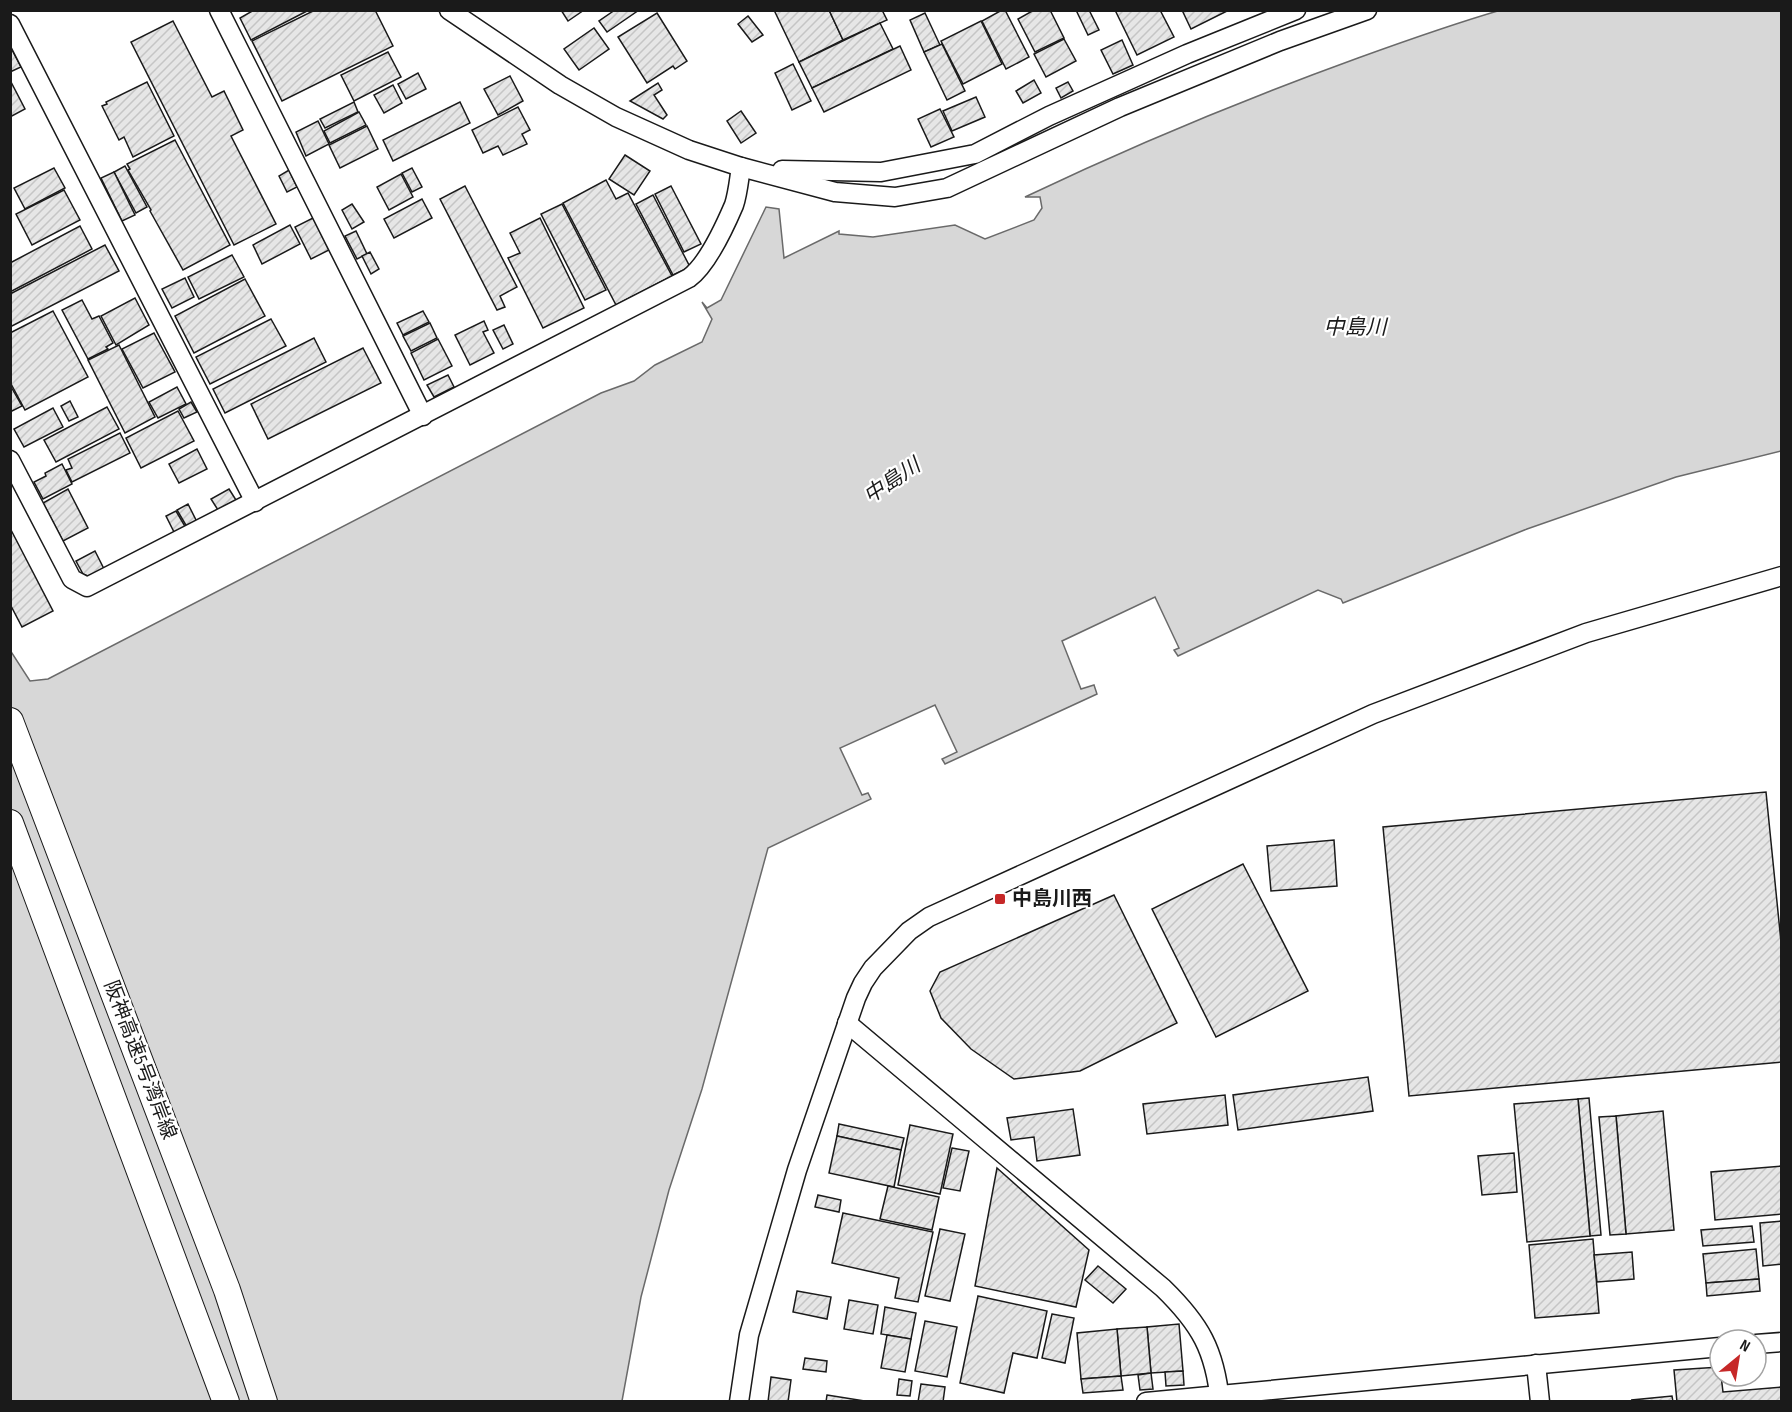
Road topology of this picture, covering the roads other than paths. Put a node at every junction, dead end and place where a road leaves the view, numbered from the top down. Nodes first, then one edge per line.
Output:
1 (219, 10) edge
2 (449, 10) edge
3 (1296, 10) edge
4 (1367, 10) edge
5 (10, 24) edge
6 (741, 167) junction
7 (423, 417) junction
8 (10, 460) edge
9 (255, 502) junction
10 (1782, 576) edge
11 (10, 721) edge
12 (10, 823) edge
13 (847, 1023) junction
14 (1708, 1348) edge
15 (1536, 1364) junction
16 (1219, 1398) edge
17 (226, 1401) edge
18 (264, 1401) edge
19 (738, 1401) edge
20 (1146, 1401) edge
21 (1540, 1401) edge

1 - 7 street
2 - 6 street
3 - 6 street
4 - 6 street
5 - 9 street
6 - 7 street
7 - 9 street
8 - 9 street
10 - 13 street
11 - 18 highway, 阪神高速5号湾岸線
12 - 17 highway, 阪神高速5号湾岸線
13 - 16 street
13 - 19 street
14 - 15 street
15 - 16 street
15 - 21 street
16 - 20 street

